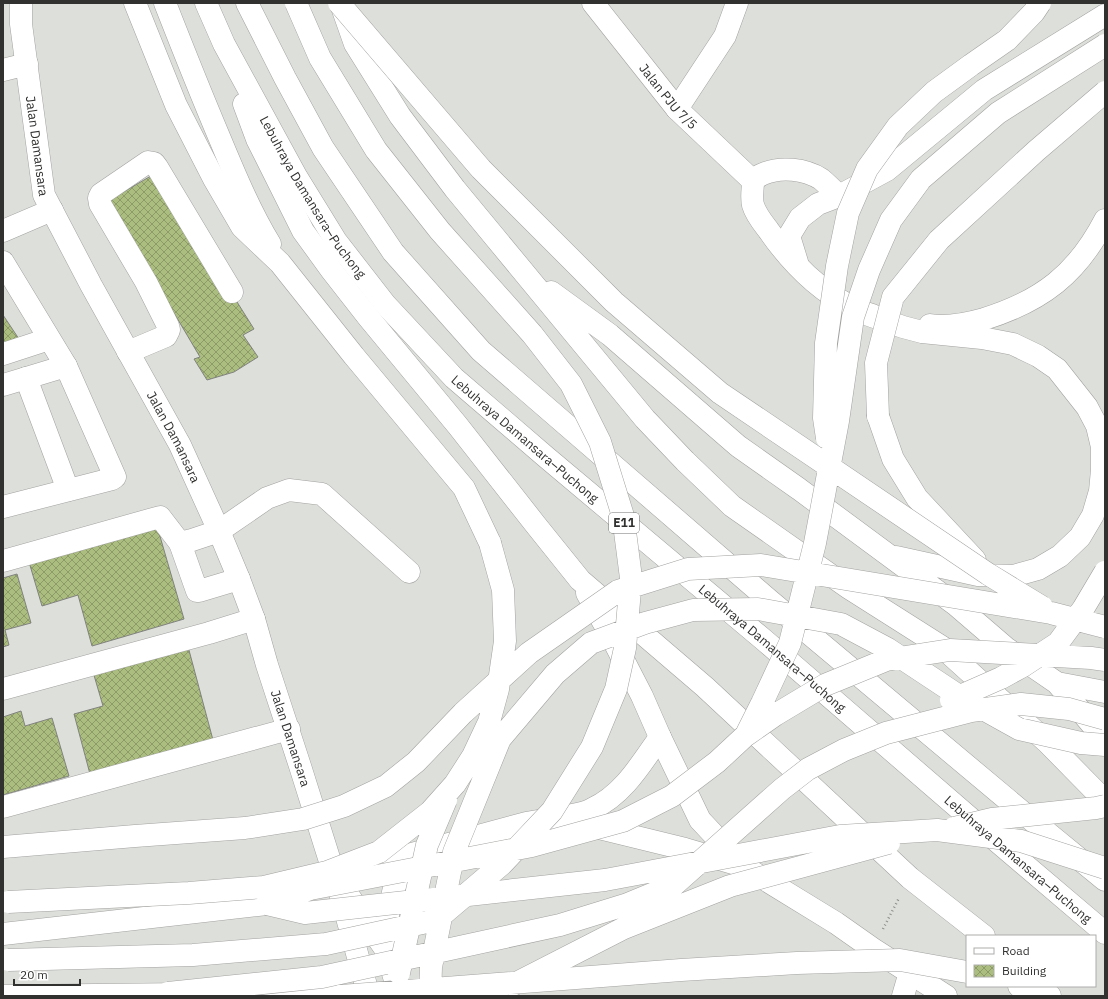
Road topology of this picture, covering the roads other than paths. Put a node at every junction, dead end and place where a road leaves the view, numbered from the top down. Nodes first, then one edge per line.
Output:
1 (21, 3) edge
2 (135, 3) edge
3 (165, 3) edge
4 (206, 3) edge
5 (247, 3) edge
6 (296, 3) edge
7 (340, 3) edge
8 (594, 3) edge
9 (737, 3) edge
10 (1040, 3) edge
11 (1105, 15) edge
12 (224, 44) junction
13 (1105, 45) edge
14 (26, 64) junction
15 (3, 70) edge
16 (1105, 92) edge
17 (676, 109) junction
18 (753, 181) junction
19 (839, 196) junction
20 (52, 210) junction
21 (1105, 220) edge
22 (3, 230) edge
23 (3, 262) edge
24 (280, 263) junction
25 (799, 268) junction
26 (526, 274) junction
27 (232, 292) dead end
28 (866, 314) junction
29 (49, 339) junction
30 (128, 352) junction
31 (3, 354) edge
32 (66, 366) junction
33 (26, 378) junction
34 (3, 385) edge
35 (830, 463) junction
36 (68, 490) junction
37 (3, 506) edge
38 (219, 531) junction
39 (180, 543) junction
40 (889, 556) junction
41 (3, 561) edge
42 (408, 572) dead end
43 (1105, 572) edge
44 (988, 574) junction
45 (239, 579) junction
46 (580, 580) junction
47 (1051, 613) junction
48 (254, 619) junction
49 (1105, 627) edge
50 (528, 653) junction
51 (1105, 660) edge
52 (1056, 683) junction
53 (3, 689) edge
54 (1105, 692) edge
55 (1105, 720) edge
56 (289, 729) junction
57 (886, 733) junction
58 (745, 736) junction
59 (660, 737) junction
60 (1105, 740) edge
61 (1105, 745) edge
62 (1105, 801) edge
63 (1105, 806) edge
64 (3, 807) edge
65 (562, 817) junction
66 (3, 847) edge
67 (411, 854) junction
68 (743, 866) junction
69 (1105, 868) edge
70 (334, 875) junction
71 (1105, 880) edge
72 (3, 902) edge
73 (267, 904) junction
74 (1105, 933) edge
75 (6, 934) edge
76 (983, 935) edge
77 (386, 950) junction
78 (5, 961) edge
79 (966, 972) edge
80 (914, 975) junction
81 (1022, 987) edge
82 (1045, 987) edge
83 (168, 993) junction
84 (3, 996) edge
85 (16, 996) edge
86 (340, 996) edge
87 (369, 996) edge
88 (399, 996) edge
89 (430, 996) edge
90 (491, 996) edge
91 (903, 996) edge
92 (929, 996) edge
93 (946, 996) edge
94 (1050, 996) edge
95 (1055, 996) edge

1 - 14 main road, Jalan Damansara
2 - 24 main road
3 - 24 main road
4 - 12 main road, Lebuhraya Damansara–Puchong / E11
5 - 71 main road, E11
6 - 78 main road, bridge
7 - 26 main road
7 - 44 main road, bridge
8 - 17 main road, Jalan PJU 7/5
9 - 17 main road
10 - 35 main road, bridge
11 - 19 main road
12 - 46 main road
12 - 74 main road, Lebuhraya Damansara–Puchong / E11
13 - 35 main road, bridge
14 - 15 main road
14 - 20 main road, Jalan Damansara
16 - 44 main road, bridge
17 - 18 main road, Jalan PJU 7/5
18 - 19 main road
18 - 25 main road
19 - 25 main road
20 - 22 main road
20 - 30 main road, Jalan Damansara
21 - 28 main road
23 - 29 main road
24 - 72 main road, bridge
25 - 28 main road
26 - 40 main road
26 - 62 main road
27 - 30 main road
28 - 40 main road
29 - 31 main road
29 - 32 main road
30 - 38 main road, Jalan Damansara
32 - 33 main road
32 - 36 main road
33 - 34 main road
33 - 36 main road
35 - 58 main road, bridge
36 - 37 main road
38 - 39 main road
38 - 42 main road
38 - 45 main road, Jalan Damansara
39 - 41 main road
39 - 45 main road
40 - 52 main road
43 - 57 main road, bridge
44 - 47 main road, bridge
45 - 48 main road, Jalan Damansara
46 - 59 main road
46 - 76 main road
47 - 49 main road, bridge
47 - 50 main road, bridge
48 - 53 main road
48 - 56 main road, Jalan Damansara
50 - 66 main road, bridge
50 - 88 main road, bridge
51 - 58 main road, bridge
52 - 54 main road
52 - 60 main road
55 - 57 main road, bridge
56 - 64 main road
56 - 70 main road, Jalan Damansara
57 - 83 main road, bridge
58 - 73 main road, bridge
59 - 65 main road
59 - 68 main road
61 - 89 main road, bridge
63 - 90 main road, bridge
65 - 67 main road
65 - 68 main road
67 - 70 main road
67 - 77 main road
68 - 80 main road
69 - 73 main road, bridge
70 - 77 main road, Jalan Damansara
70 - 87 main road, Jalan Damansara
73 - 75 main road
77 - 88 main road, Jalan Damansara
79 - 86 main road, bridge
80 - 91 main road
80 - 92 main road
80 - 93 main road
81 - 94 main road
82 - 95 main road
83 - 85 main road
83 - 86 main road, bridge
84 - 85 main road

